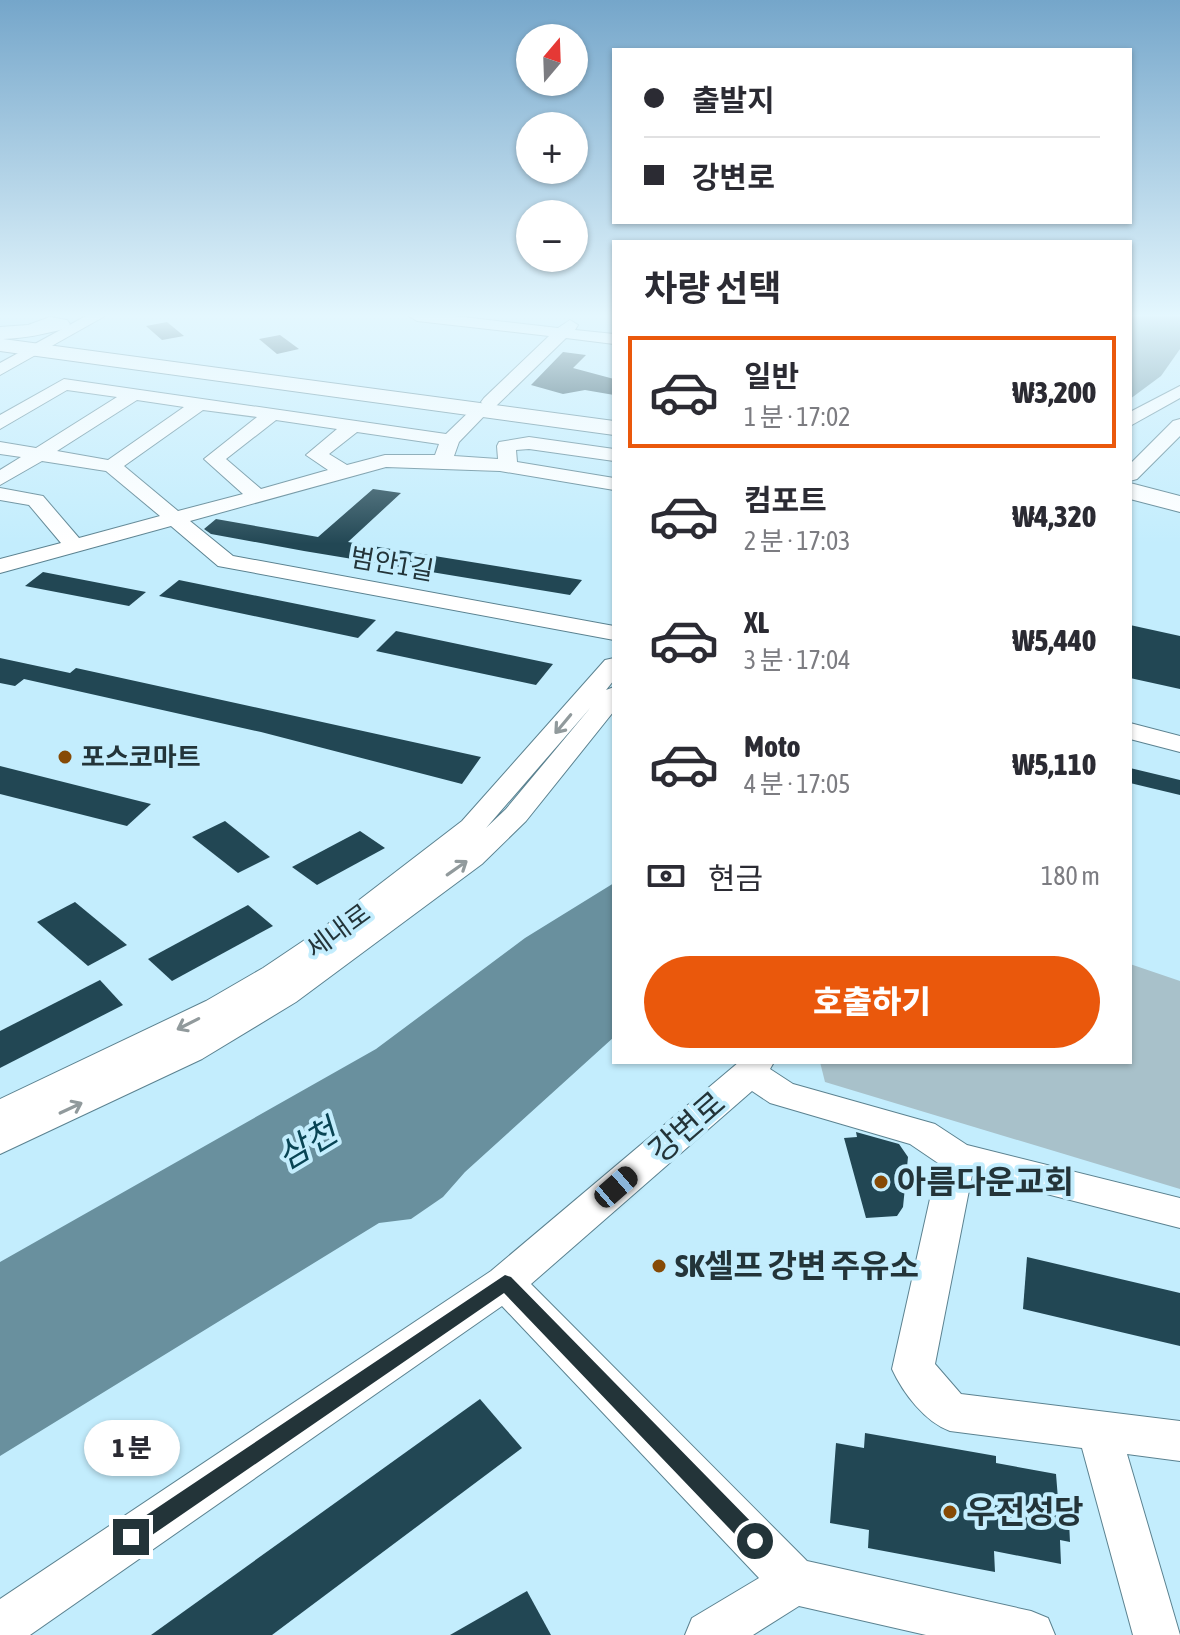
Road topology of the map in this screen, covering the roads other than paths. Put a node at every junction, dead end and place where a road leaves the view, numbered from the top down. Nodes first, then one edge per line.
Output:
1 (50, 392) edge
2 (122, 392) edge
3 (380, 392) edge
4 (500, 392) edge
5 (1178, 392) edge
6 (134, 394) junction
7 (201, 403) junction
8 (485, 407) junction
9 (273, 414) junction
10 (612, 419) edge
11 (1132, 419) edge
12 (0, 423) edge
13 (1180, 425) edge
14 (353, 426) junction
15 (612, 428) edge
16 (450, 440) junction
17 (0, 448) edge
18 (39, 454) junction
19 (612, 455) edge
20 (443, 459) junction
21 (508, 465) junction
22 (112, 466) junction
23 (345, 472) junction
24 (1132, 473) edge
25 (0, 479) edge
26 (612, 484) edge
27 (1132, 492) edge
28 (0, 494) edge
29 (258, 496) junction
30 (1132, 501) edge
31 (1180, 504) edge
32 (1180, 513) edge
33 (174, 520) junction
34 (75, 546) junction
35 (0, 566) edge
36 (612, 633) edge
37 (612, 667) edge
38 (612, 697) edge
39 (1132, 732) edge
40 (1180, 744) edge
41 (753, 1068) edge
42 (0, 1114) edge
43 (0, 1140) edge
44 (957, 1157) junction
45 (1180, 1213) edge
46 (505, 1283) junction
47 (1098, 1430) junction
48 (1180, 1441) edge
49 (795, 1582) junction
50 (0, 1627) edge
51 (709, 1635) edge
52 (1031, 1635) edge
53 (1157, 1635) edge

1 - 12 street
2 - 6 street
3 - 8 main road
4 - 8 street
5 - 11 street
6 - 7 street
6 - 18 street
7 - 9 street
7 - 22 street
8 - 10 main road
8 - 15 main road
8 - 16 street
9 - 14 street
9 - 29 street
13 - 24 street
14 - 16 street
14 - 23 street
16 - 20 street
17 - 18 street
18 - 22 street
18 - 25 street
19 - 21 street
20 - 21 street
20 - 23 street
21 - 26 street
22 - 33 street, 범안1길
23 - 29 street
27 - 31 main road
28 - 34 street
29 - 33 street
30 - 32 main road
33 - 34 street
33 - 36 street, 범안1길
34 - 35 street
37 -> 42 street, 세내로
43 -> 38 street, 세내로
39 - 40 street
41 - 44 street, 강변로
41 - 46 street, 강변로
44 - 45 street, 강변로
44 - 47 street
46 - 49 street
46 - 50 street, 강변로
47 - 48 street
47 - 53 street
49 - 51 street
49 - 52 street

